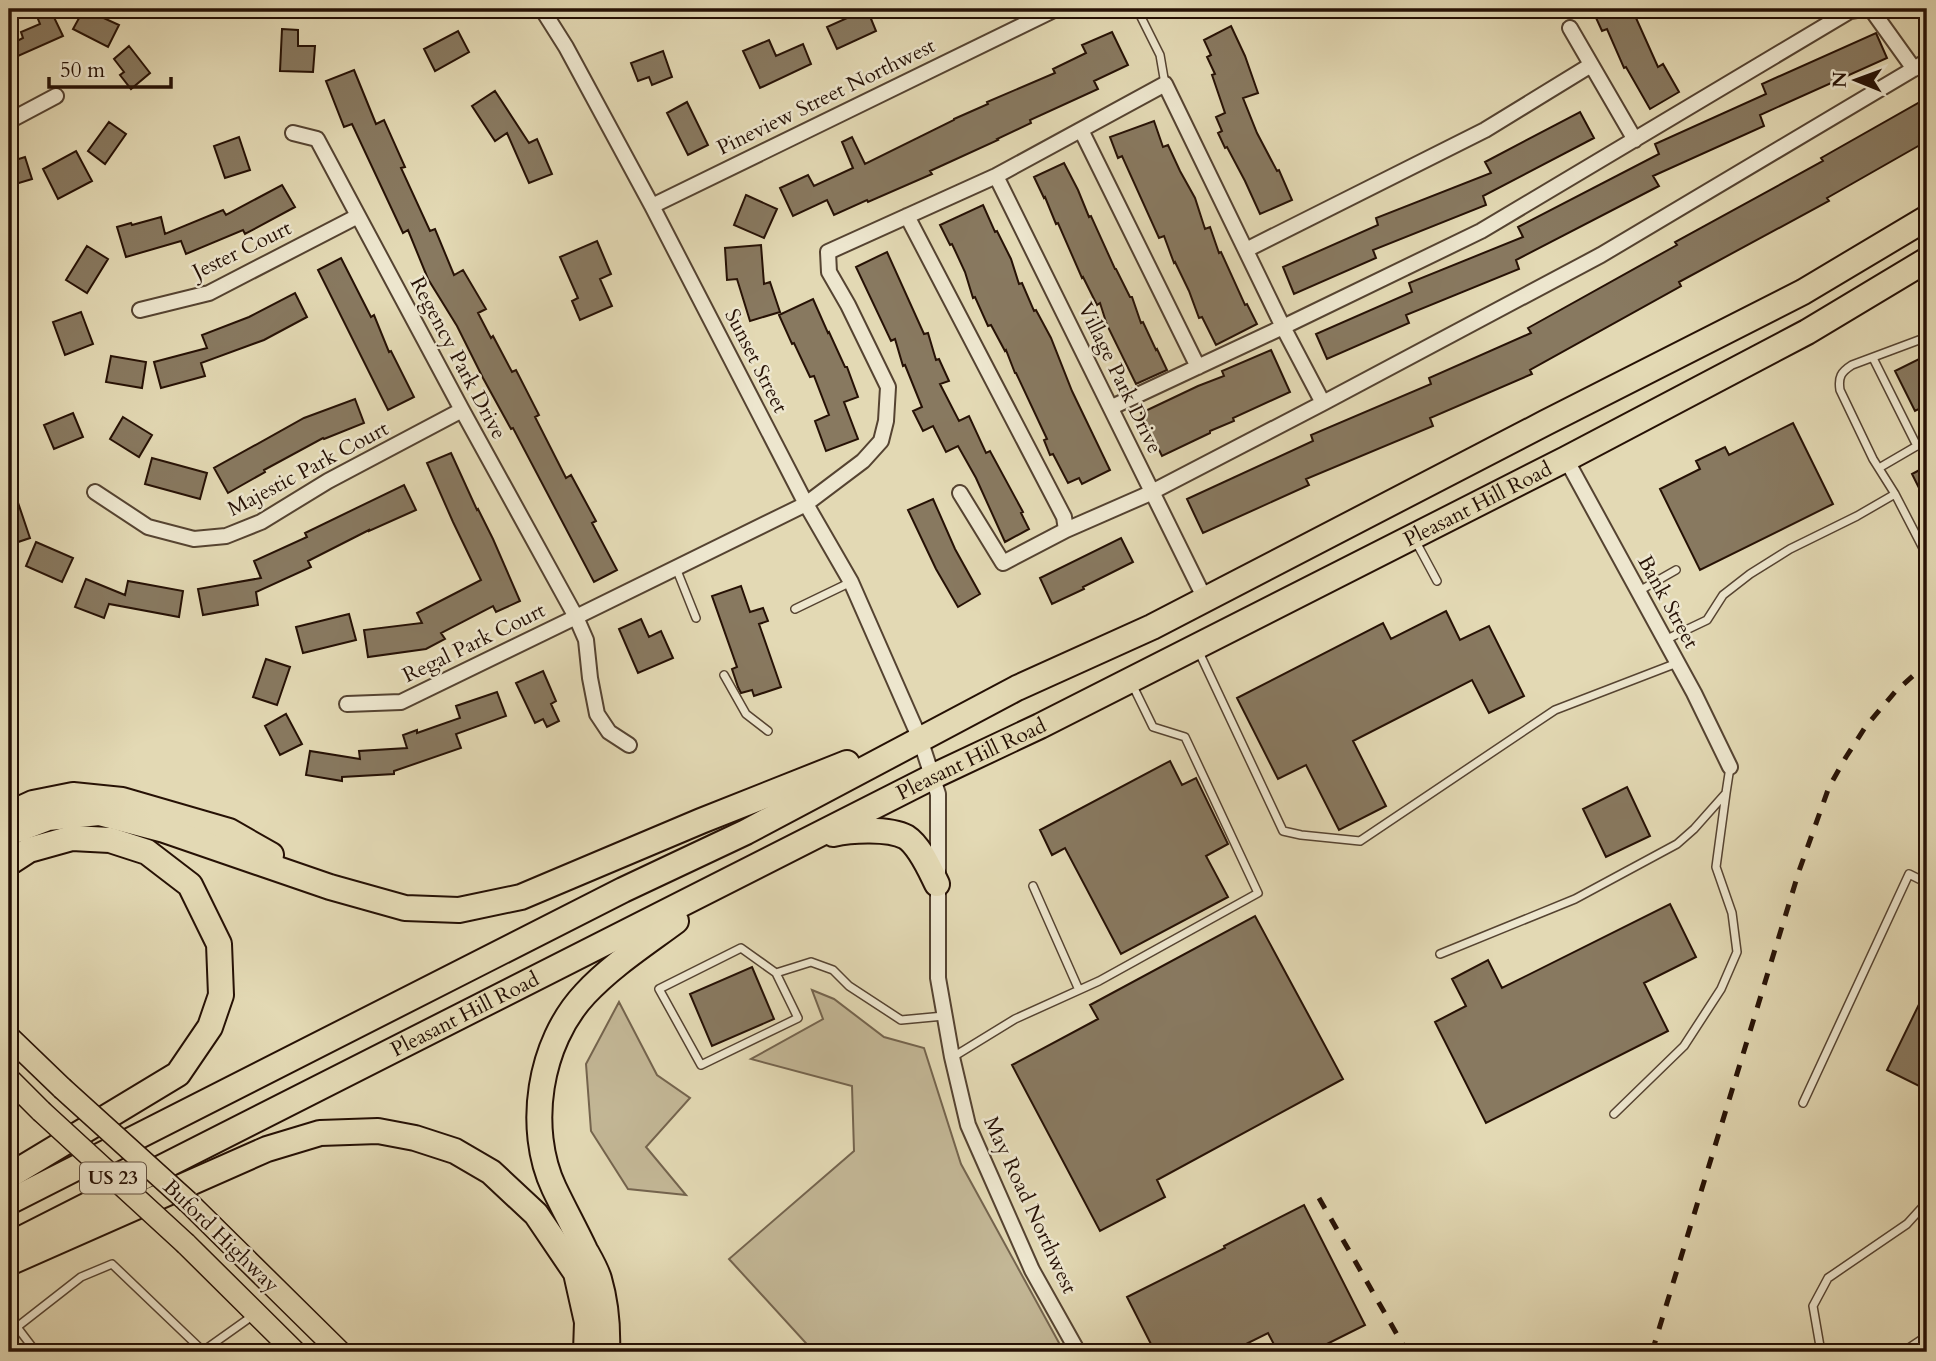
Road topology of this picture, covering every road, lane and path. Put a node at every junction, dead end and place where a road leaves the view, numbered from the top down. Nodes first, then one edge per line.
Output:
1 (542, 9) edge
2 (1056, 9) edge
3 (1137, 9) edge
4 (1863, 9) edge
5 (1871, 9) edge
6 (1924, 9) edge
7 (1927, 13) edge
8 (1570, 27) dead end
9 (1591, 65) junction
10 (1921, 65) edge
11 (1165, 84) junction
12 (56, 96) dead end
13 (9, 121) edge
14 (1081, 130) junction
15 (293, 133) dead end
16 (1634, 140) junction
17 (996, 176) junction
18 (652, 206) junction
19 (358, 216) junction
20 (907, 216) junction
21 (1927, 218) edge
22 (1246, 250) junction
23 (1927, 260) edge
24 (140, 310) dead end
25 (1283, 327) junction
26 (1927, 337) edge
27 (1873, 358) junction
28 (1198, 367) junction
29 (1323, 403) junction
30 (1112, 407) junction
31 (462, 410) junction
32 (1927, 440) edge
33 (1917, 446) junction
34 (1566, 460) junction
35 (1879, 468) junction
36 (1152, 491) junction
37 (95, 492) dead end
38 (960, 493) dead end
39 (1895, 494) junction
40 (807, 504) junction
41 (1066, 530) junction
42 (1413, 537) junction
43 (1927, 556) edge
44 (676, 568) junction
45 (1676, 570) dead end
46 (851, 582) junction
47 (1437, 582) dead end
48 (1638, 592) junction
49 (1205, 599) junction
50 (796, 609) dead end
51 (576, 617) junction
52 (696, 618) dead end
53 (1665, 640) junction
54 (1196, 646) junction
55 (1677, 663) junction
56 (724, 675) dead end
57 (1130, 680) junction
58 (347, 705) dead end
59 (768, 731) dead end
60 (920, 739) junction
61 (629, 745) dead end
62 (1730, 767) joint
63 (932, 777) junction
64 (1726, 793) junction
65 (9, 814) edge
66 (9, 833) edge
67 (815, 837) junction
68 (9, 863) edge
69 (725, 883) junction
70 (1927, 883) edge
71 (937, 884) junction
72 (1033, 886) dead end
73 (330, 887) junction
74 (1440, 954) dead end
75 (776, 973) junction
76 (1079, 990) junction
77 (945, 1016) junction
78 (9, 1037) edge
79 (952, 1057) junction
80 (9, 1079) edge
81 (1803, 1103) dead end
82 (1614, 1114) dead end
83 (9, 1175) edge
84 (9, 1202) edge
85 (1927, 1202) edge
86 (536, 1214) junction
87 (9, 1245) edge
88 (9, 1263) edge
89 (256, 1313) junction
90 (1927, 1336) edge
91 (36, 1352) edge
92 (202, 1352) edge
93 (295, 1352) edge
94 (340, 1352) edge
95 (576, 1352) edge
96 (586, 1352) edge
97 (607, 1352) edge
98 (1078, 1352) edge
99 (1821, 1352) edge
100 (1903, 1352) edge

1 - 18 street, Sunset Street
2 - 18 street, Pineview Street Northwest
3 - 11 lane
4 - 16 street
5 - 10 street
6 - 7 street
8 - 9 street
9 - 16 street
9 - 22 street
10 - 29 street
11 - 14 street
11 - 22 street
12 - 13 street
14 - 17 street
14 - 28 street
15 - 19 street, Regency Park Drive
16 - 25 street
17 - 20 street
17 - 30 street, Village Park Drive
18 - 40 street, Sunset Street
19 - 24 street, Jester Court
19 - 31 street, Regency Park Drive
20 - 40 street
20 - 41 street
21 - 49 highway, Pleasant Hill Road
22 - 25 street
23 - 34 highway, Pleasant Hill Road
25 - 28 street
25 - 29 street
26 - 27 lane
27 - 33 lane
27 - 35 lane
28 - 30 street
29 - 36 street
30 - 36 street, Village Park Drive
31 - 37 street, Majestic Park Court
31 - 51 street, Regency Park Drive
32 - 33 lane
33 - 35 lane
34 - 42 highway, Pleasant Hill Road
34 - 48 street, Bank Street
35 - 39 lane
36 - 41 street
36 - 49 street, Village Park Drive
38 - 41 street
39 - 43 lane
39 - 53 lane
40 - 44 street
40 - 46 street, Sunset Street
42 - 47 lane
42 - 54 highway, Pleasant Hill Road
44 - 51 street
44 - 52 lane
45 - 48 lane
46 - 50 lane
46 - 60 street, Sunset Street
48 - 53 street, Bank Street
49 - 60 highway, Pleasant Hill Road
51 - 58 street, Regal Park Court
51 - 61 street, Regency Park Drive
53 - 55 street, Bank Street
54 - 55 lane
54 - 57 highway, Pleasant Hill Road
55 - 62 street, Bank Street
56 - 59 lane
57 - 63 highway, Pleasant Hill Road
57 - 76 lane
60 - 63 street, May Road Northwest
60 - 73 highway
60 - 84 highway, Pleasant Hill Road
62 - 64 lane
63 - 67 highway, Pleasant Hill Road
63 - 71 street, May Road Northwest
64 - 74 lane
64 - 82 lane
65 - 73 highway
66 - 73 highway
67 - 69 highway, Pleasant Hill Road
67 - 71 highway
68 - 83 highway
69 - 87 highway, Pleasant Hill Road
69 - 97 highway
70 - 81 lane
71 - 77 street, May Road Northwest
72 - 76 lane
75 - 75 lane
75 - 77 lane
76 - 79 lane
77 - 79 street, May Road Northwest
78 - 94 main road, Buford Highway / US 23, bridge
79 - 98 street, May Road Northwest
80 - 89 main road, Buford Highway / US 23, bridge
85 - 99 lane
86 - 88 highway
86 - 95 highway
86 - 96 highway
89 - 92 lane
89 - 93 main road, Buford Highway / US 23
90 - 100 lane
91 - 92 lane

